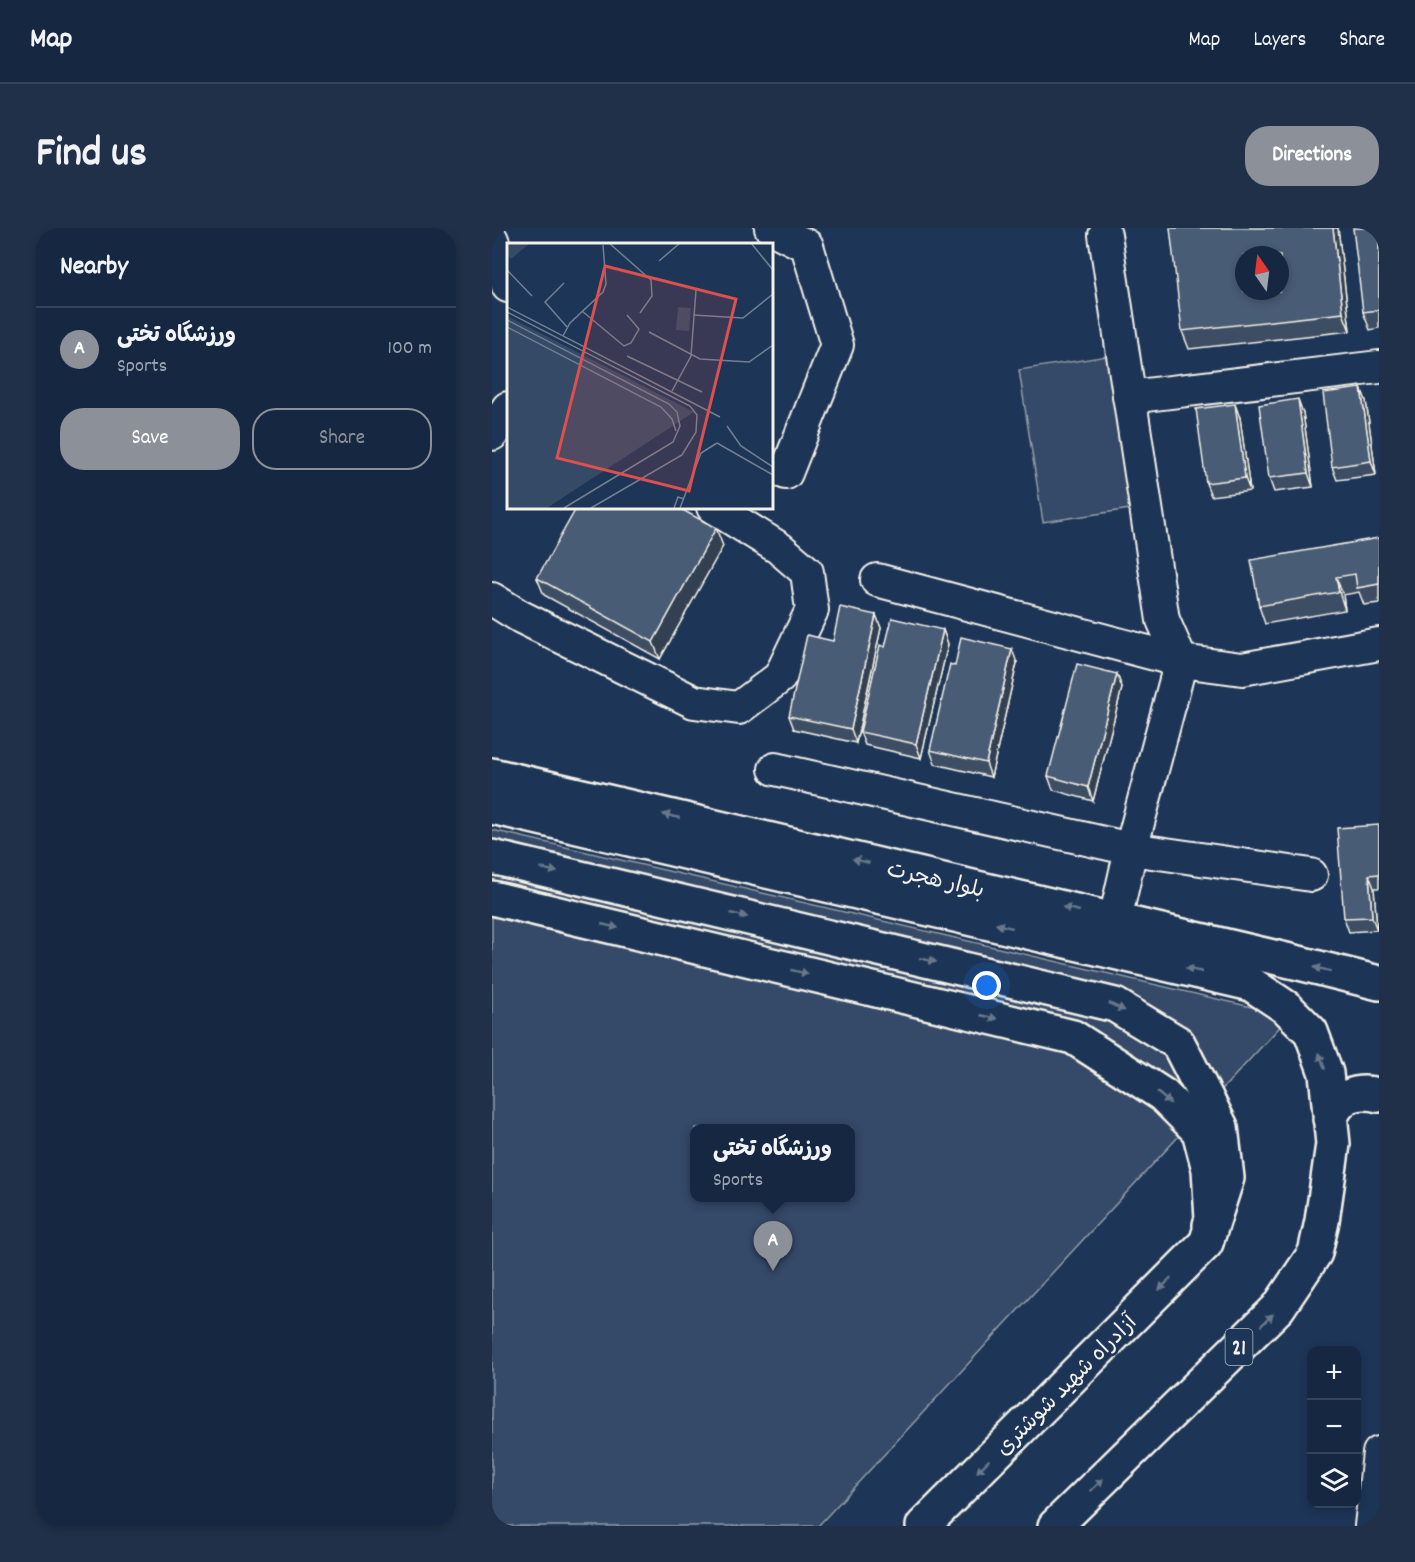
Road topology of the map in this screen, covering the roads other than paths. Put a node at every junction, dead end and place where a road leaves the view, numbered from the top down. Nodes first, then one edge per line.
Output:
1 (771, 228) edge
2 (1105, 235) dead end
3 (492, 240) edge
4 (507, 283) edge
5 (1379, 367) edge
6 (1129, 397) junction
7 (507, 410) edge
8 (492, 434) edge
9 (786, 473) dead end
10 (715, 508) edge
11 (877, 580) dead end
12 (492, 599) edge
13 (1379, 644) edge
14 (1181, 661) junction
15 (775, 769) dead end
16 (492, 775) edge
17 (492, 807) edge
18 (1131, 849) junction
19 (492, 857) edge
20 (1311, 875) dead end
21 (492, 898) edge
22 (1115, 920) junction
23 (1379, 983) edge
24 (1379, 1095) edge
25 (1330, 1119) junction
26 (1206, 1243) junction
27 (1379, 1453) edge
28 (923, 1526) edge
29 (1055, 1526) edge
30 (1371, 1526) edge

1 - 9 street
2 - 6 street
3 - 4 street
5 - 6 street
6 - 14 street
7 - 8 street
10 - 12 street
11 - 14 street
13 - 14 street
14 - 18 street
15 - 18 street
22 -> 16 main road, بلوار هجرت
25 -> 17 main road
18 - 20 street
18 - 22 street
19 -> 26 main road
21 -> 26 main road
23 -> 22 main road, بلوار هجرت
24 - 25 main road
29 -> 25 main road, 21
26 -> 28 main road, آزادراه شهید شوشتری
27 - 30 street

